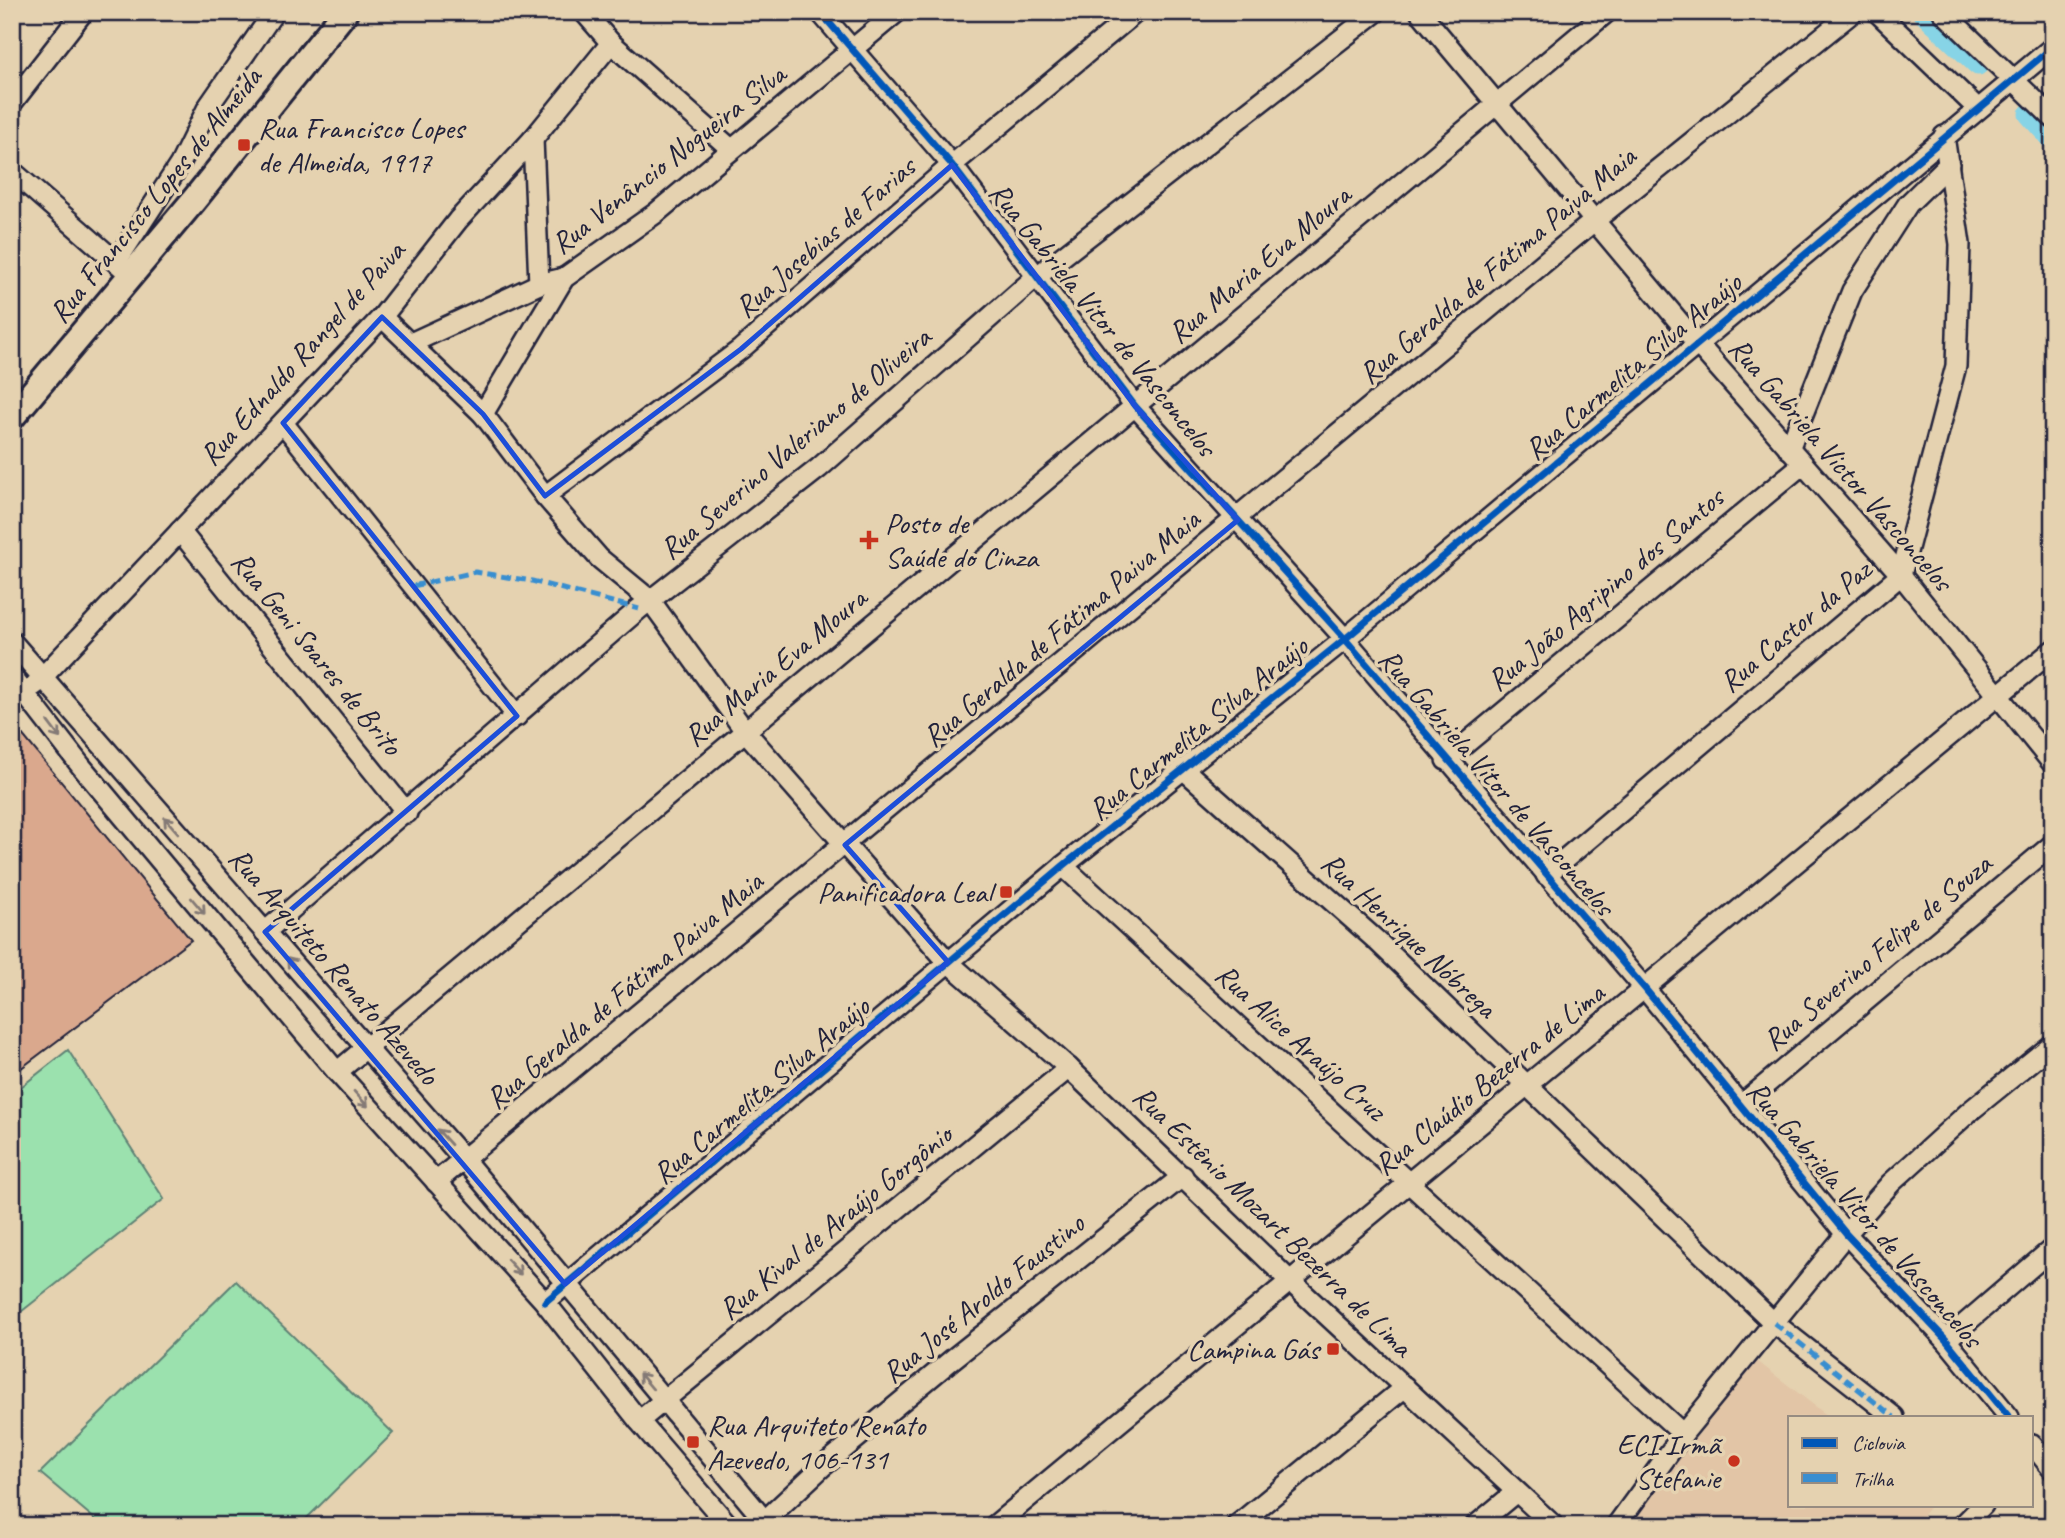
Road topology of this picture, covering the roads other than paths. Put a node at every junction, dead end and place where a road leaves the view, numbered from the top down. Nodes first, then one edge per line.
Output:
1 (83, 12) edge
2 (274, 12) edge
3 (345, 12) edge
4 (584, 12) edge
5 (820, 12) edge
6 (897, 12) edge
7 (1136, 12) edge
8 (1376, 12) edge
9 (1420, 12) edge
10 (1607, 12) edge
11 (1853, 12) edge
12 (1877, 12) edge
13 (1943, 12) edge
14 (611, 43) junction
15 (2053, 47) edge
16 (854, 49) junction
17 (2013, 79) junction
18 (12, 103) edge
19 (1499, 103) junction
20 (1977, 108) junction
21 (2053, 118) edge
22 (1944, 136) junction
23 (533, 139) junction
24 (731, 149) junction
25 (1949, 164) junction
26 (952, 165) junction
27 (12, 171) edge
28 (1594, 221) junction
29 (124, 269) junction
30 (1036, 277) junction
31 (564, 278) junction
32 (539, 284) junction
33 (382, 317) junction
34 (1696, 342) junction
35 (411, 343) junction
36 (1135, 406) junction
37 (483, 414) junction
38 (12, 417) edge
39 (283, 423) junction
40 (1788, 449) junction
41 (1803, 464) junction
42 (545, 496) junction
43 (1238, 520) junction
44 (180, 531) junction
45 (1901, 575) junction
46 (650, 600) junction
47 (1345, 639) junction
48 (12, 642) edge
49 (2053, 650) edge
50 (12, 677) edge
51 (43, 678) junction
52 (27, 694) junction
53 (1997, 696) junction
54 (517, 716) junction
55 (745, 731) junction
56 (1446, 760) junction
57 (2053, 764) edge
58 (1182, 768) junction
59 (407, 813) junction
60 (2053, 844) edge
61 (845, 845) junction
62 (1063, 866) junction
63 (1546, 875) junction
64 (265, 932) junction
65 (948, 962) junction
66 (1646, 990) junction
67 (2053, 1044) edge
68 (365, 1048) junction
69 (1069, 1068) junction
70 (337, 1072) junction
71 (1526, 1088) junction
72 (1740, 1106) junction
73 (465, 1161) junction
74 (1183, 1176) junction
75 (1410, 1181) junction
76 (436, 1182) junction
77 (1846, 1234) junction
78 (2053, 1248) edge
79 (1289, 1280) junction
80 (565, 1284) junction
81 (545, 1302) junction
82 (1774, 1324) junction
83 (1946, 1340) junction
84 (1405, 1387) junction
85 (663, 1402) junction
86 (1893, 1416) edge
87 (2008, 1416) edge
88 (639, 1422) junction
89 (1683, 1434) junction
90 (1516, 1492) junction
91 (1982, 1506) edge
92 (763, 1524) edge
93 (729, 1526) edge
94 (995, 1526) edge
95 (1236, 1526) edge
96 (1475, 1526) edge
97 (1554, 1526) edge
98 (1616, 1526) edge
99 (1962, 1526) edge

1 - 18 street
2 - 29 street
3 - 29 main road, Rua Francisco Lopes de Almeida
4 - 14 street
5 - 16 street, Rua Gabriela Vitor de Vasconcelos
6 - 16 street, Rua Venâncio Nogueira Silva
7 - 26 street, Rua Josebias de Farias
8 - 30 street, Rua Severino Valeriano de Oliveira
9 - 19 street, Rua Gabriela Victor Vasconcelos
10 - 19 street, Rua Maria Eva Moura
11 - 28 street, Rua Geralda de Fátima Paiva Maia
12 - 20 street
13 - 17 street
14 - 23 street, Rua Ednaldo Rangel de Paiva
14 - 24 street
15 - 17 street, Rua Carmelita Silva Araújo
16 - 24 street, Rua Venâncio Nogueira Silva
16 - 26 street, Rua Gabriela Vitor de Vasconcelos
17 - 20 street, Rua Carmelita Silva Araújo
17 - 21 street
19 - 28 street, Rua Gabriela Victor Vasconcelos
19 - 36 street, Rua Maria Eva Moura
20 - 22 street, Rua Carmelita Silva Araújo
22 - 25 street, Rua Castor da Paz
22 - 34 street, Rua Carmelita Silva Araújo
23 - 32 street
23 - 33 street, Rua Ednaldo Rangel de Paiva
24 - 31 street, Rua Venâncio Nogueira Silva
25 - 40 street
25 - 45 street, Rua Castor da Paz
26 - 30 street, Rua Gabriela Vitor de Vasconcelos
26 - 42 street, Rua Josebias de Farias
27 - 29 street
28 - 34 street, Rua Gabriela Victor Vasconcelos
28 - 43 street, Rua Geralda de Fátima Paiva Maia
29 - 38 main road, Rua Francisco Lopes de Almeida
30 - 36 street, Rua Gabriela Vitor de Vasconcelos
30 - 46 street, Rua Severino Valeriano de Oliveira
31 - 32 street
31 - 37 street, Rua Venâncio Nogueira Silva
32 - 35 street
33 - 35 street, Rua Estênio Mozart Bezerra de Lima
33 - 39 street, Rua Ednaldo Rangel de Paiva
34 - 40 street, Rua Gabriela Victor Vasconcelos
34 - 47 street, Rua Carmelita Silva Araújo
35 - 37 street, Rua Estênio Mozart Bezerra de Lima
36 - 43 street, Rua Gabriela Vitor de Vasconcelos
36 - 55 street, Rua Maria Eva Moura
37 - 42 street, Rua Estênio Mozart Bezerra de Lima
39 - 44 street, Rua Ednaldo Rangel de Paiva
39 - 54 street
40 - 41 street, Rua Gabriela Victor Vasconcelos
41 - 45 street, Rua Gabriela Victor Vasconcelos
41 - 56 street, Rua João Agripino dos Santos
42 - 46 street, Rua Estênio Mozart Bezerra de Lima
43 - 47 street, Rua Gabriela Vitor de Vasconcelos
43 - 61 street, Rua Geralda de Fátima Paiva Maia
44 - 51 street, Rua Ednaldo Rangel de Paiva
44 - 59 street, Rua Geni Soares de Brito
45 - 53 street, Rua Gabriela Victor Vasconcelos
45 - 63 street, Rua Castor da Paz
46 - 54 street, Rua Severino Valeriano de Oliveira
46 - 55 street, Rua Estênio Mozart Bezerra de Lima
47 - 56 street, Rua Gabriela Vitor de Vasconcelos
47 - 58 street, Rua Carmelita Silva Araújo
48 - 51 street, Rua Arquiteto Renato Azevedo
49 - 53 street, Rua Claúdio Bezerra de Lima
50 - 52 street
51 - 52 street, Rua Ednaldo Rangel de Paiva
64 -> 51 street, Rua Arquiteto Renato Azevedo
52 -> 70 street
53 - 57 street, Rua Gabriela Victor Vasconcelos
53 - 66 street, Rua Claúdio Bezerra de Lima
54 - 59 street, Rua Severino Valeriano de Oliveira
55 - 61 street, Rua Estênio Mozart Bezerra de Lima
55 - 68 street, Rua Maria Eva Moura
56 - 63 street, Rua Gabriela Vitor de Vasconcelos
58 - 62 street, Rua Carmelita Silva Araújo
58 - 71 street, Rua Henrique Nóbrega
59 - 64 street, Rua Severino Valeriano de Oliveira
60 - 72 street, Rua Severino Felipe de Souza
61 - 65 street, Rua Estênio Mozart Bezerra de Lima
61 - 73 street, Rua Geralda de Fátima Paiva Maia
62 - 65 street, Rua Carmelita Silva Araújo
62 - 75 street, Rua Alice Araújo Cruz
63 - 66 street, Rua Gabriela Vitor de Vasconcelos
68 -> 64 street, Rua Arquiteto Renato Azevedo
65 - 69 street, Rua Estênio Mozart Bezerra de Lima
65 - 80 street, Rua Carmelita Silva Araújo
66 - 71 street, Rua Claúdio Bezerra de Lima
66 - 72 street, Rua Gabriela Vitor de Vasconcelos
67 - 77 street
68 - 70 street, Rua Maria Eva Moura
73 -> 68 street, Rua Arquiteto Renato Azevedo
69 - 74 street, Rua Estênio Mozart Bezerra de Lima
69 - 85 street, Rua Kival de Araújo Gorgônio
70 -> 76 street
71 - 75 street, Rua Claúdio Bezerra de Lima
71 - 82 street, Rua Henrique Nóbrega
72 - 77 street, Rua Gabriela Vitor de Vasconcelos
73 - 76 street, Rua Geralda de Fátima Paiva Maia
73 - 80 street, Rua Arquiteto Renato Azevedo
74 - 79 street, Rua Estênio Mozart Bezerra de Lima
74 - 92 street, Rua José Aroldo Faustino
75 - 79 street, Rua Claúdio Bezerra de Lima
75 - 89 street, Rua Alice Araújo Cruz
76 -> 81 street
77 - 82 street
77 - 83 street, Rua Gabriela Vitor de Vasconcelos
78 - 83 street
79 - 84 street, Rua Estênio Mozart Bezerra de Lima
79 - 94 street, Rua Claúdio Bezerra de Lima
80 - 81 street, Rua Carmelita Silva Araújo
85 -> 80 street, Rua Arquiteto Renato Azevedo
81 - 88 street
82 - 86 street, Rua Henrique Nóbrega
82 - 89 street
83 - 87 street, Rua Gabriela Vitor de Vasconcelos
84 - 90 street, Rua Estênio Mozart Bezerra de Lima
84 - 95 street
85 - 88 street, Rua Kival de Araújo Gorgônio
85 - 92 street, Rua Arquiteto Renato Azevedo
88 - 93 street
89 - 98 street
90 - 96 street
90 - 97 street, Rua Estênio Mozart Bezerra de Lima
91 - 99 street

